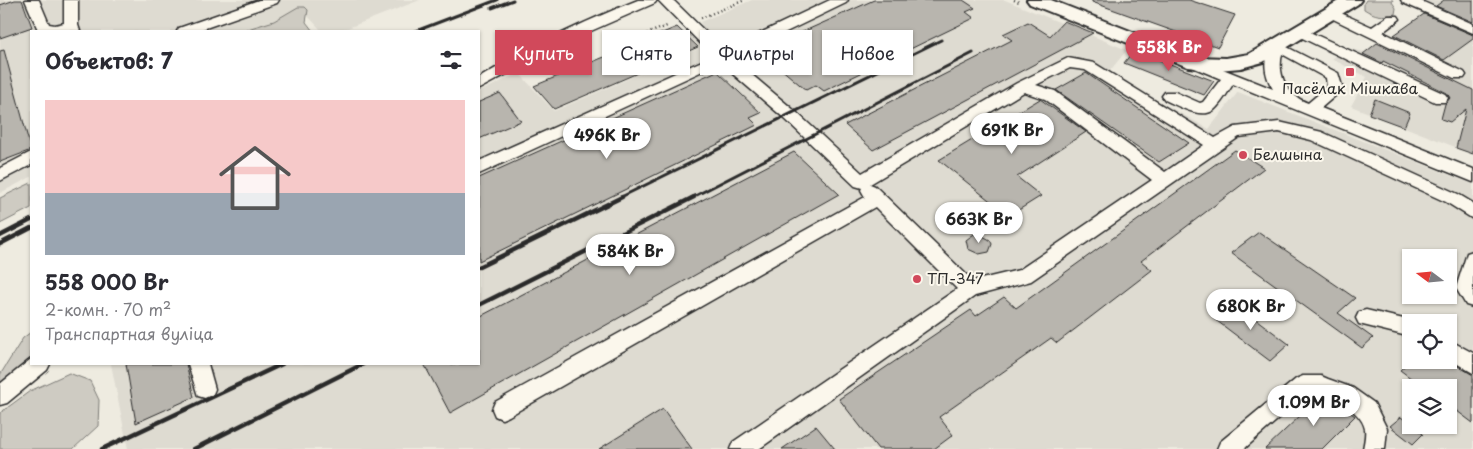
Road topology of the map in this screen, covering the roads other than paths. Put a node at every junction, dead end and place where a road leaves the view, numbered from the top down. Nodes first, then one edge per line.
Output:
1 (32, 0) edge
2 (71, 0) edge
3 (272, 0) edge
4 (650, 0) edge
5 (665, 0) edge
6 (841, 0) edge
7 (1036, 0) edge
8 (1352, 0) edge
9 (1408, 0) edge
10 (1332, 13) junction
11 (1393, 19) dead end
12 (72, 28) edge
13 (1473, 29) edge
14 (187, 30) edge
15 (778, 30) edge
16 (1301, 32) junction
17 (1373, 33) junction
18 (700, 34) edge
19 (1277, 46) junction
20 (1195, 62) junction
21 (700, 67) edge
22 (743, 75) edge
23 (1459, 75) dead end
24 (1231, 77) junction
25 (480, 83) edge
26 (1022, 86) junction
27 (1170, 96) dead end
28 (1440, 98) dead end
29 (1302, 107) junction
30 (1215, 145) junction
31 (30, 159) edge
32 (480, 168) edge
33 (0, 175) edge
34 (1473, 176) edge
35 (1164, 180) junction
36 (861, 182) junction
37 (877, 198) junction
38 (1473, 212) edge
39 (1473, 258) edge
40 (970, 290) junction
41 (1473, 299) edge
42 (1366, 318) dead end
43 (1402, 327) edge
44 (1457, 353) edge
45 (1473, 364) edge
46 (39, 365) edge
47 (198, 365) edge
48 (205, 389) dead end
49 (0, 396) edge
50 (502, 409) dead end
51 (742, 449) edge
52 (1228, 449) edge
53 (1374, 449) edge

1 - 12 street
2 - 12 street
3 - 14 street
4 - 25 street
5 - 18 street
6 - 15 street
7 - 20 main road
8 - 10 main road
9 - 13 street
10 - 16 main road
10 - 17 street
11 - 17 street
16 - 19 main road
16 - 28 street
17 - 23 street
19 - 20 main road
19 - 29 street
19 - 29 street
20 - 24 street
21 - 32 street
22 - 36 street
24 - 27 street
24 - 29 street
26 - 30 street
26 - 35 street
26 - 36 street
29 - 34 street
30 - 35 street
30 - 38 street
31 - 33 street
35 - 40 street
36 - 37 street
37 - 40 street
37 - 50 street
39 - 41 street
40 - 51 street
42 - 43 street
44 - 45 street
46 - 49 street
47 - 48 street
52 - 53 street

